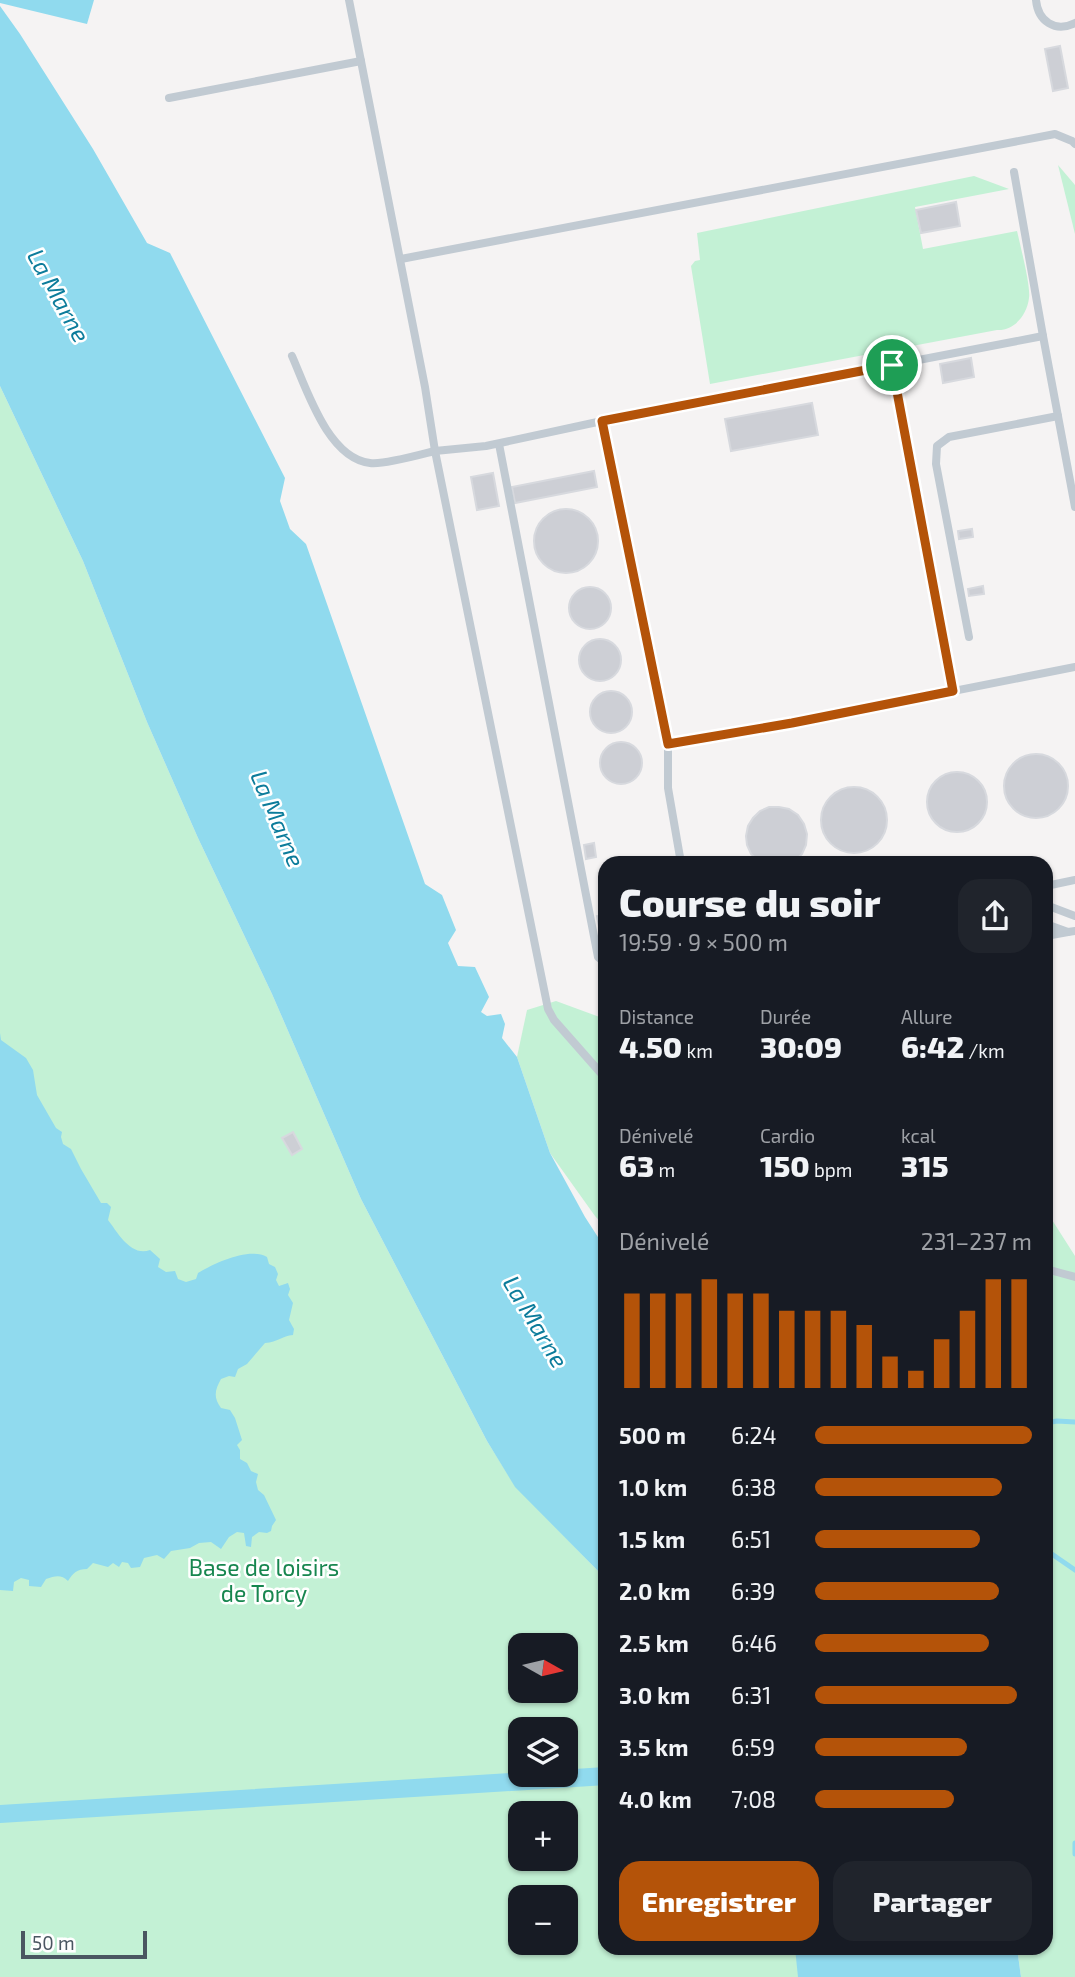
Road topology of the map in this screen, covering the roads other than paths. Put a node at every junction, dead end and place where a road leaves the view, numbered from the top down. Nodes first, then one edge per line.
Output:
1 (349, 0) edge
2 (1036, 0) edge
3 (1075, 23) edge
4 (361, 61) junction
5 (169, 98) dead end
6 (1075, 144) edge
7 (1014, 172) dead end
8 (401, 259) junction
9 (1043, 336) junction
10 (292, 356) dead end
11 (892, 365) junction
12 (1058, 416) junction
13 (602, 421) junction
14 (499, 444) junction
15 (435, 451) junction
16 (1075, 507) edge
17 (969, 637) dead end
18 (1075, 667) edge
19 (953, 691) junction
20 (668, 744) junction
21 (680, 856) edge
22 (1075, 880) edge
23 (1053, 885) edge
24 (1053, 908) edge
25 (1075, 916) edge
26 (1053, 927) edge
27 (1071, 932) edge
28 (1053, 935) edge
29 (598, 957) edge
30 (598, 1070) edge
31 (1053, 1271) edge
32 (1075, 1277) edge

1 - 4 lane
2 - 3 lane
4 - 5 lane
4 - 8 lane
6 - 8 lane
7 - 9 lane
8 - 15 lane
9 - 11 lane
9 - 12 lane
10 - 15 lane
11 - 13 lane
11 - 19 lane
12 - 16 lane
12 - 17 lane
13 - 14 lane
13 - 20 lane
14 - 15 lane
14 - 29 lane
15 - 30 lane
18 - 19 lane
19 - 20 lane
20 - 21 lane
22 - 23 lane
24 - 25 lane
26 - 27 lane
27 - 28 lane
31 - 32 lane

